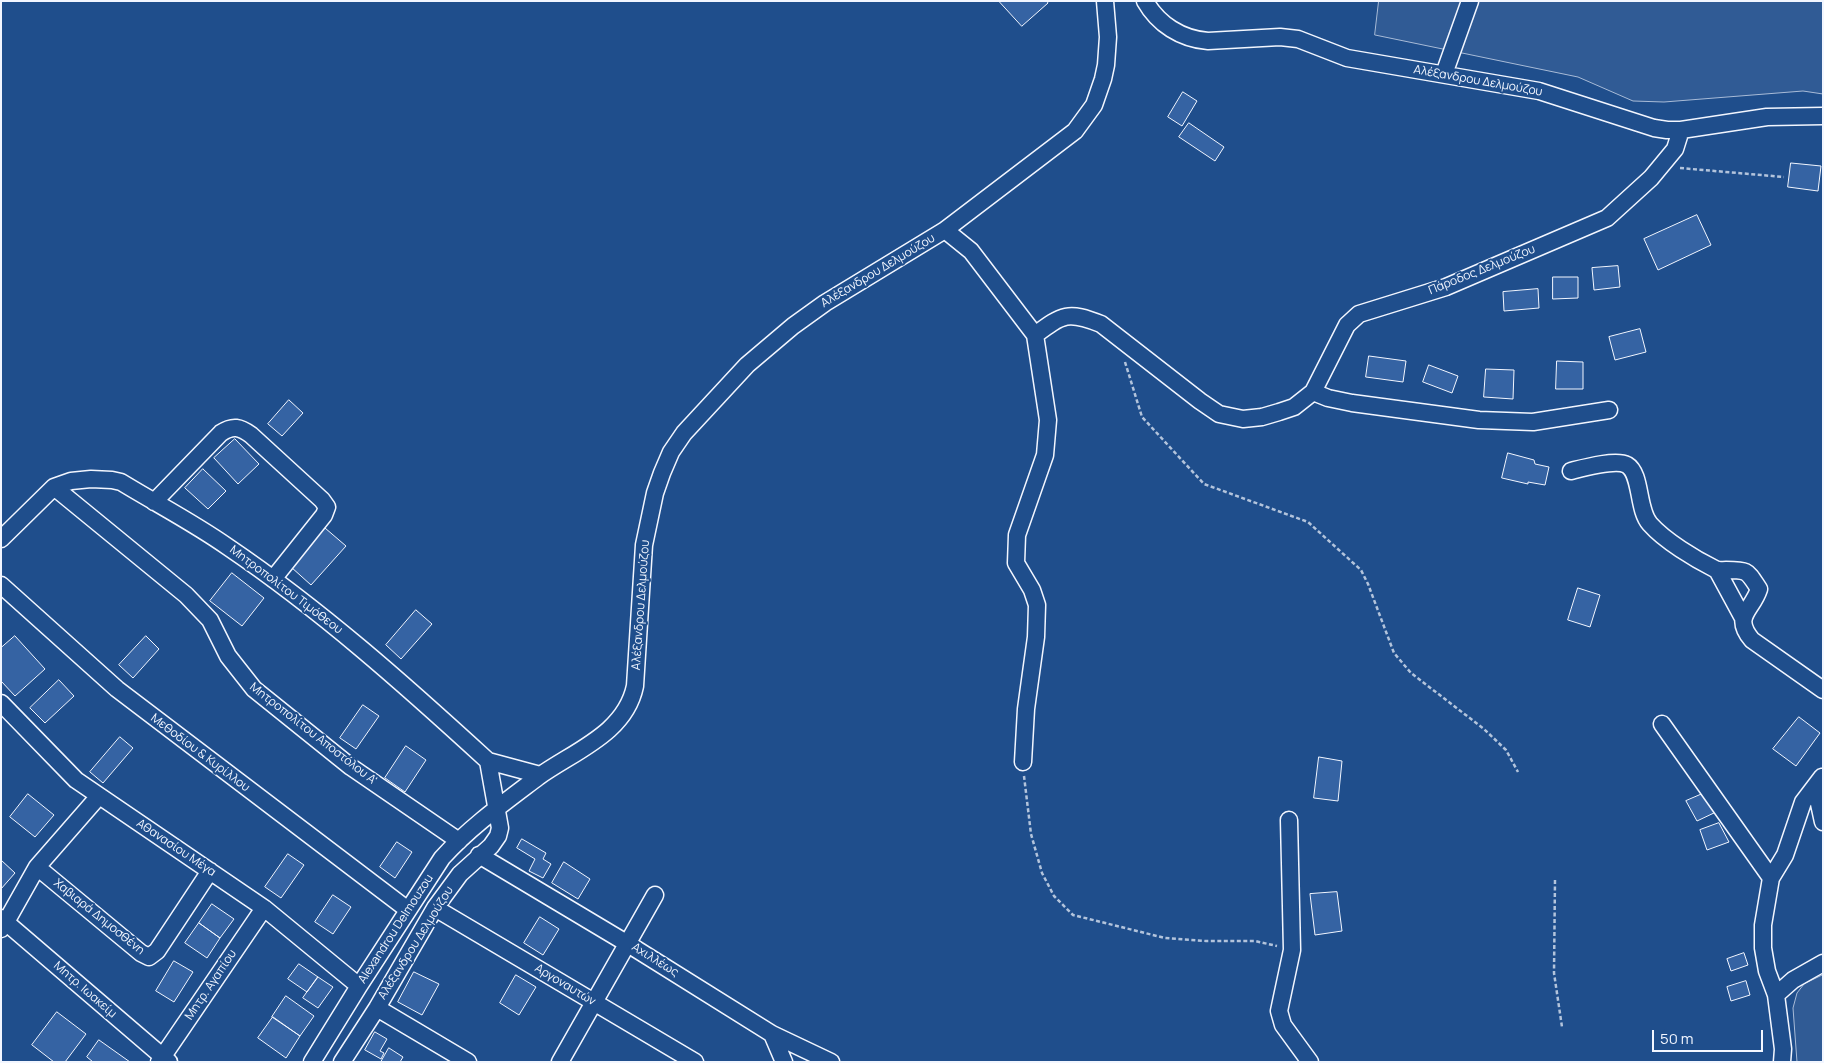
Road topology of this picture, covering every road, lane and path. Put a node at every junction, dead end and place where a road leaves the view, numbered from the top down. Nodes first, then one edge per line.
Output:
1 (1105, 1) edge
2 (1145, 1) edge
3 (1470, 1) edge
4 (1444, 74) junction
5 (1823, 116) edge
6 (1681, 130) junction
7 (1661, 166) junction
8 (1784, 177) dead end
9 (945, 230) junction
10 (1035, 335) junction
11 (1117, 337) junction
12 (1313, 392) junction
13 (1610, 410) dead end
14 (1571, 471) dead end
15 (54, 487) junction
16 (154, 502) junction
17 (1, 539) edge
18 (1717, 570) junction
19 (273, 579) junction
20 (1, 586) edge
21 (1743, 618) junction
22 (1823, 690) edge
23 (4, 712) edge
24 (1662, 724) dead end
25 (488, 761) junction
26 (1022, 762) joint
27 (1518, 772) dead end
28 (540, 775) junction
29 (1822, 777) edge
30 (99, 796) junction
31 (496, 810) junction
32 (1289, 820) dead end
33 (1823, 822) edge
34 (459, 841) junction
35 (479, 855) junction
36 (37, 867) junction
37 (210, 871) junction
38 (1771, 878) junction
39 (1555, 880) dead end
40 (655, 895) dead end
41 (264, 908) junction
42 (435, 908) junction
43 (408, 910) junction
44 (3, 923) edge
45 (628, 944) junction
46 (1292, 950) junction
47 (1823, 962) edge
48 (359, 986) junction
49 (1776, 995) junction
50 (594, 1002) junction
51 (377, 1008) junction
52 (1562, 1027) dead end
53 (772, 1034) junction
54 (327, 1038) junction
55 (163, 1060) edge
56 (312, 1062) edge
57 (332, 1062) edge
58 (342, 1062) edge
59 (468, 1062) edge
60 (560, 1062) edge
61 (695, 1062) edge
62 (784, 1062) edge
63 (831, 1062) edge
64 (1310, 1062) edge
65 (1782, 1062) edge

1 - 9 street, Αλέξανδρου Δελμούζου
2 - 4 street, Αλέξανδρου Δελμούζου
3 - 4 street
4 - 6 street, Αλέξανδρου Δελμούζου
5 - 6 street, Αλέξανδρου Δελμούζου
6 - 7 street, Πάροδος Δελμούζου
7 - 8 path
7 - 12 street, Πάροδος Δελμούζου
9 - 10 street
9 - 28 street, Αλέξανδρου Δελμούζου
10 - 11 street
10 - 26 street
11 - 12 street
11 - 27 path
12 - 13 street
14 - 18 street
15 - 16 street, Μητροπολίτου Τιμόθεου
15 - 17 street
15 - 34 street, Μητροπολίτου Αποστόλου Α'
16 - 19 street, Μητροπολίτου Τιμόθεου
16 - 19 street
18 - 21 street
18 - 21 street
19 - 25 street, Μητροπολίτου Τιμόθεου
20 - 43 street, Μεθοδίου & Κυρίλλου
21 - 22 street
23 - 30 street, Αθανασίου Μέγα
24 - 38 street
25 - 28 street
25 - 31 street
26 - 46 path
28 - 31 street, Αλέξανδρου Δελμούζου
29 - 33 street
29 - 38 street
30 - 36 street
30 - 37 street, Αθανασίου Μέγα
31 - 34 street, Alexandrou Delmouzou
31 - 35 street, Αλέξανδρου Δελμούζου
32 - 46 street
34 - 43 street, Alexandrou Delmouzou
35 - 42 street, Αλέξανδρου Δελμούζου
35 - 45 street, Αχιλλέως
36 - 37 street, Χαβιαρά Δημοσθένη
36 - 44 street
37 - 41 street, Αθανασίου Μέγα
38 - 49 street
39 - 52 path
40 - 45 street
41 - 48 street, Αθανασίου Μέγα
41 - 55 street, Μητρ. Αγαπίου
42 - 50 street, Αργοναυτών
42 - 51 street, Αλέξανδρου Δελμούζου
43 - 48 street, Alexandrou Delmouzou
44 - 55 street, Μητρ. Ιωακείμ
45 - 50 street
45 - 53 street, Αχιλλέως
46 - 64 street
47 - 49 street
48 - 54 street, Alexandrou Delmouzou
49 - 65 street
50 - 60 street
50 - 61 street, Αργοναυτών
51 - 58 street, Αλέξανδρου Δελμούζου
51 - 59 street
53 - 62 street
53 - 63 street, Αχιλλέως
54 - 56 street, Alexandrou Delmouzou
54 - 57 street

